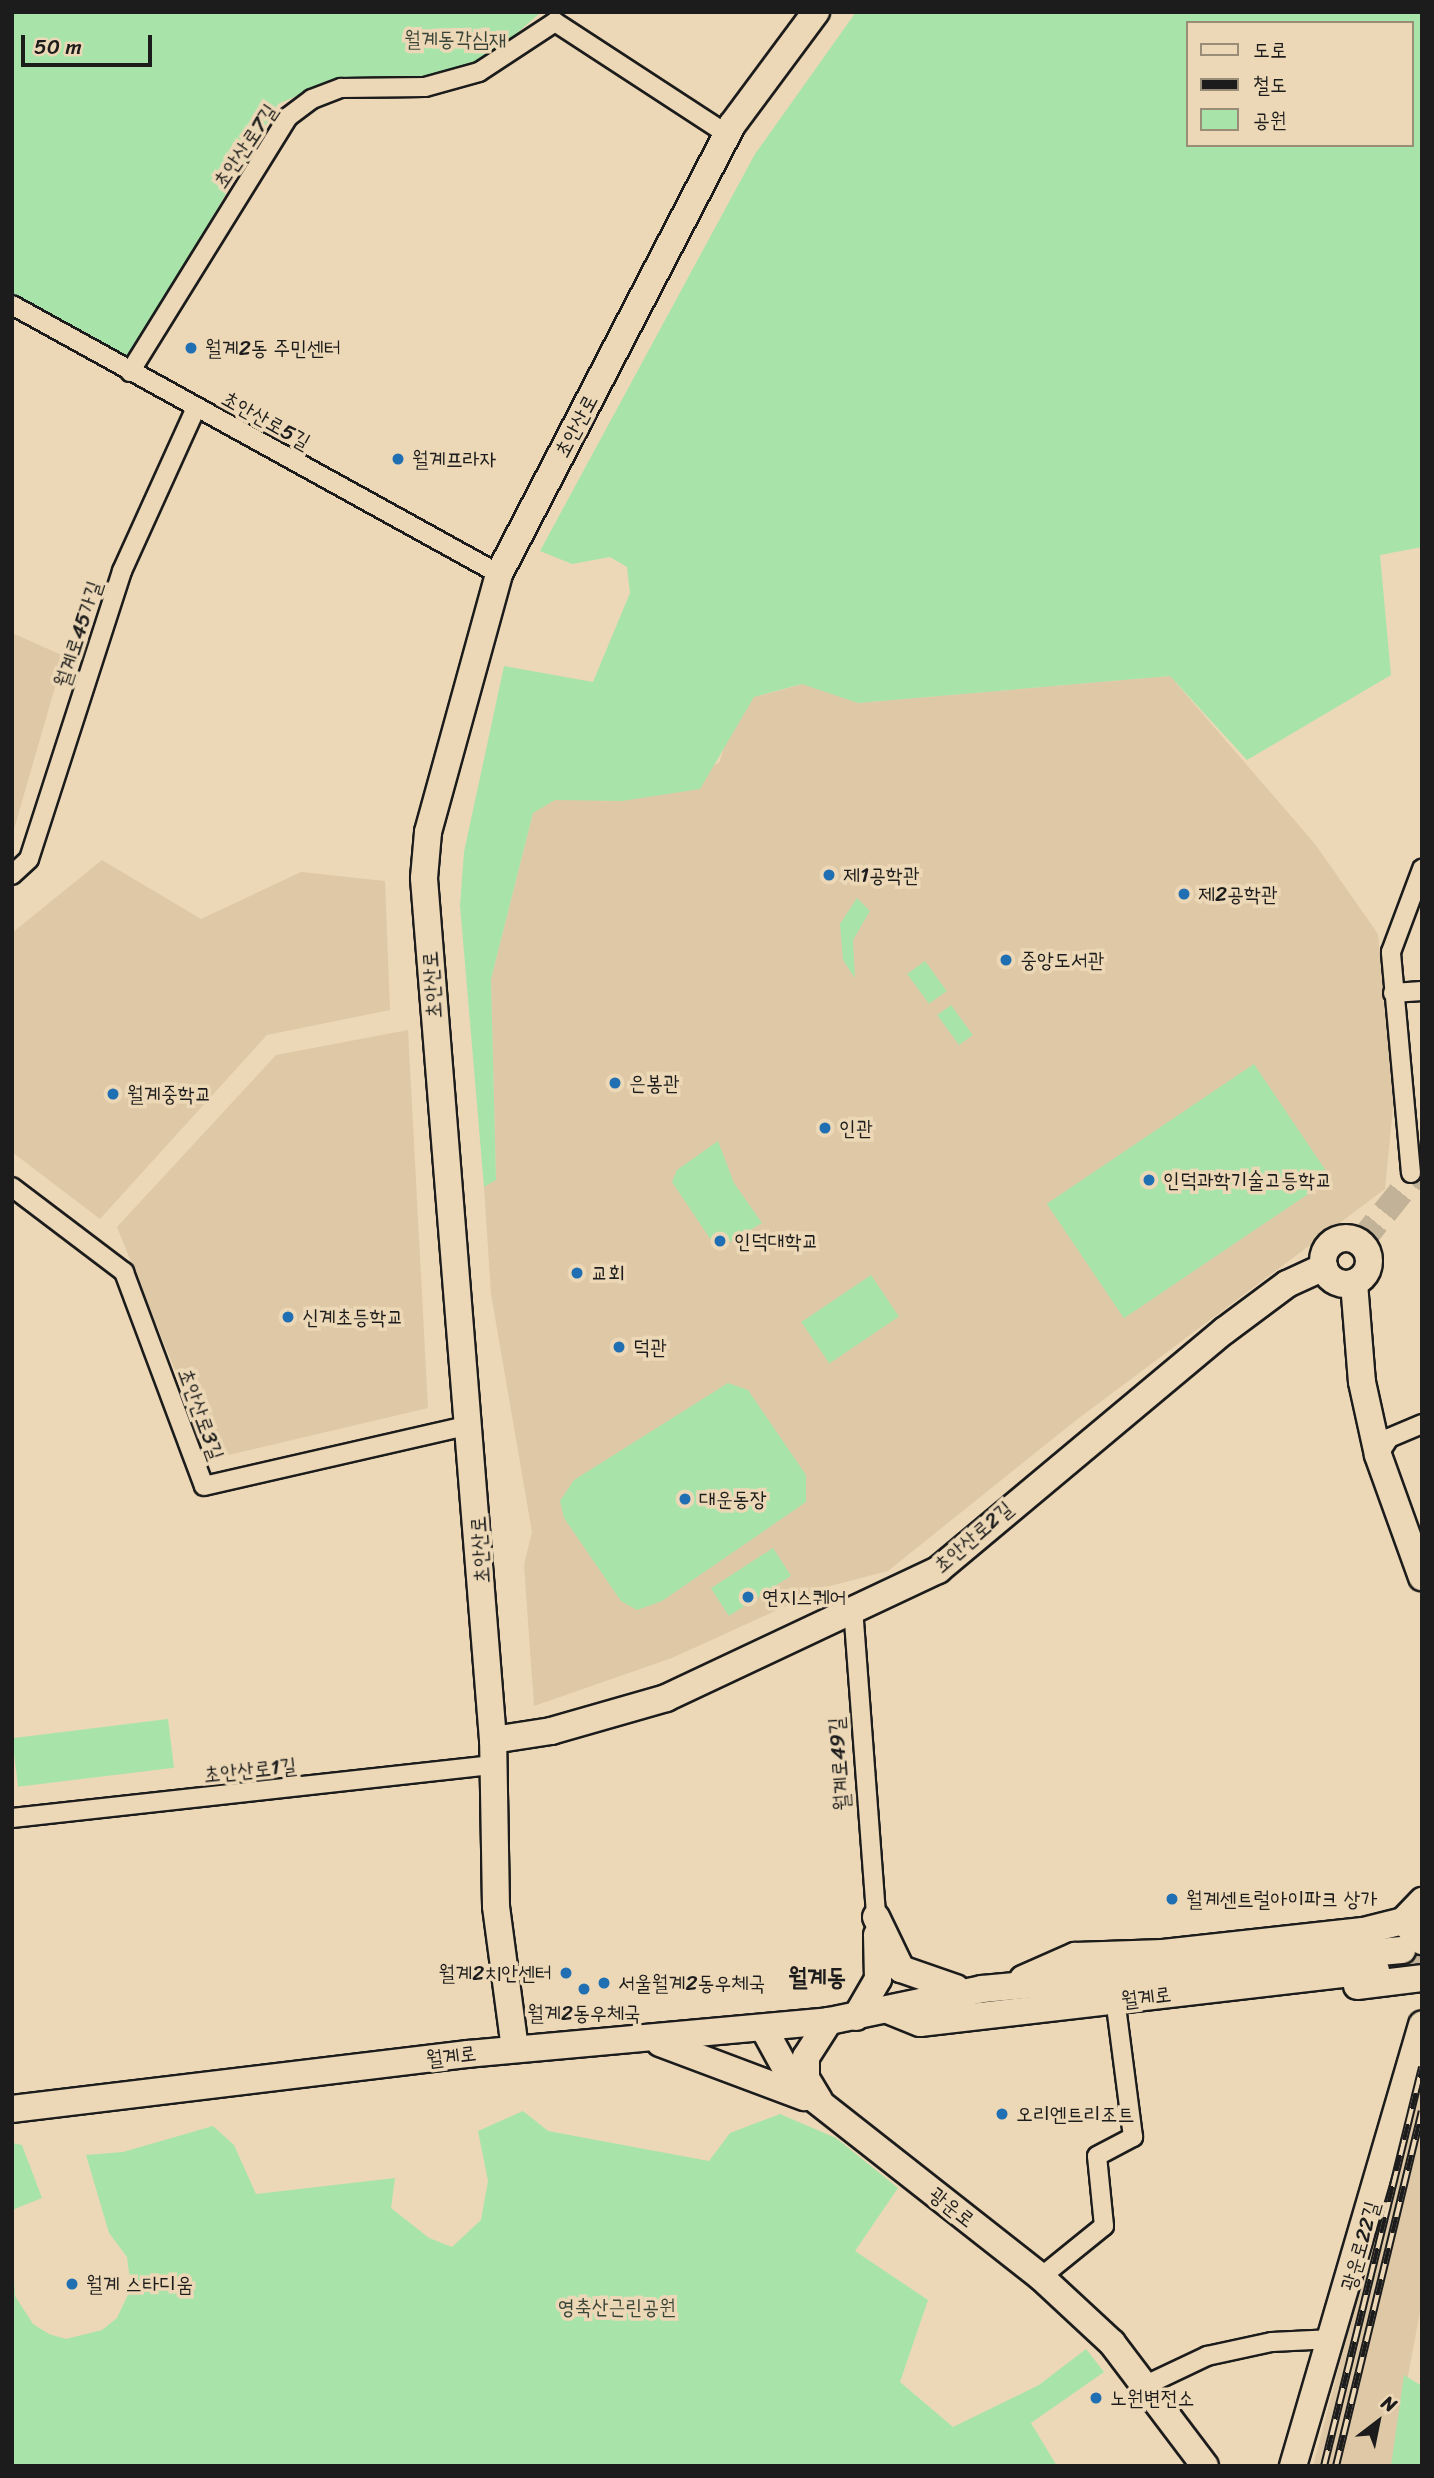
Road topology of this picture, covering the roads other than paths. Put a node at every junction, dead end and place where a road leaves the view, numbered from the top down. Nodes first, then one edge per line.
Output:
1 (816, 12) edge
2 (559, 17) edge
3 (727, 134) junction
4 (12, 305) edge
5 (130, 372) junction
6 (196, 408) junction
7 (499, 574) junction
8 (1422, 869) edge
9 (12, 875) edge
10 (1422, 991) edge
11 (1393, 993) junction
12 (1411, 1173) dead end
13 (12, 1187) edge
14 (1324, 1267) junction
15 (1354, 1283) junction
16 (1422, 1424) edge
17 (470, 1425) junction
18 (1378, 1455) junction
19 (1422, 1577) edge
20 (853, 1608) junction
21 (493, 1752) junction
22 (12, 1818) edge
23 (1422, 1901) edge
24 (876, 1917) junction
25 (1403, 1920) junction
26 (1413, 1963) edge
27 (997, 1997) junction
28 (890, 2011) junction
29 (1117, 2014) junction
30 (856, 2017) junction
31 (829, 2021) junction
32 (1422, 2024) edge
33 (764, 2029) junction
34 (643, 2039) junction
35 (515, 2049) junction
36 (822, 2105) junction
37 (12, 2109) edge
38 (1041, 2277) junction
39 (1333, 2339) junction
40 (1146, 2385) junction
41 (1205, 2466) edge
42 (1293, 2466) edge

1 - 3 street, 초안산로
2 - 3 street, 초안산로7길
2 - 5 street, 초안산로7길
3 - 7 street, 초안산로
4 - 5 street, 초안산로5길
5 - 6 street, 초안산로5길
6 - 7 street, 초안산로5길
6 - 9 street, 월계로45가길
7 - 17 street, 초안산로
8 - 11 street
10 - 11 street
11 - 12 street
13 - 17 street, 초안산로3길
14 - 15 street
14 - 15 street
14 - 20 street, 초안산로2길
15 - 18 street
16 - 18 street
17 - 21 street, 초안산로
18 - 19 street
20 - 21 street, 초안산로2길
20 - 24 street, 월계로49길
21 - 22 street, 초안산로1길
21 - 35 street, 초안산로
23 - 25 street
24 - 27 street
24 - 30 street
25 - 26 street
25 - 27 street
26 - 27 street, 월계로
26 - 29 street
27 - 28 street, 월계로
27 - 28 street, 월계로
27 - 29 street
28 - 30 street, 월계로
29 - 38 street, 월계로
30 - 31 street, 월계로
31 - 33 street, 월계로
31 - 36 street
32 - 39 street, 광운로22길
33 - 34 street, 월계로
33 - 36 street, 광운로
34 - 35 street, 월계로
34 - 36 street
35 - 37 street, 월계로
36 - 38 street, 광운로
38 - 40 street, 광운로
39 - 40 street
39 - 42 street, 광운로22길
40 - 41 street, 광운로

